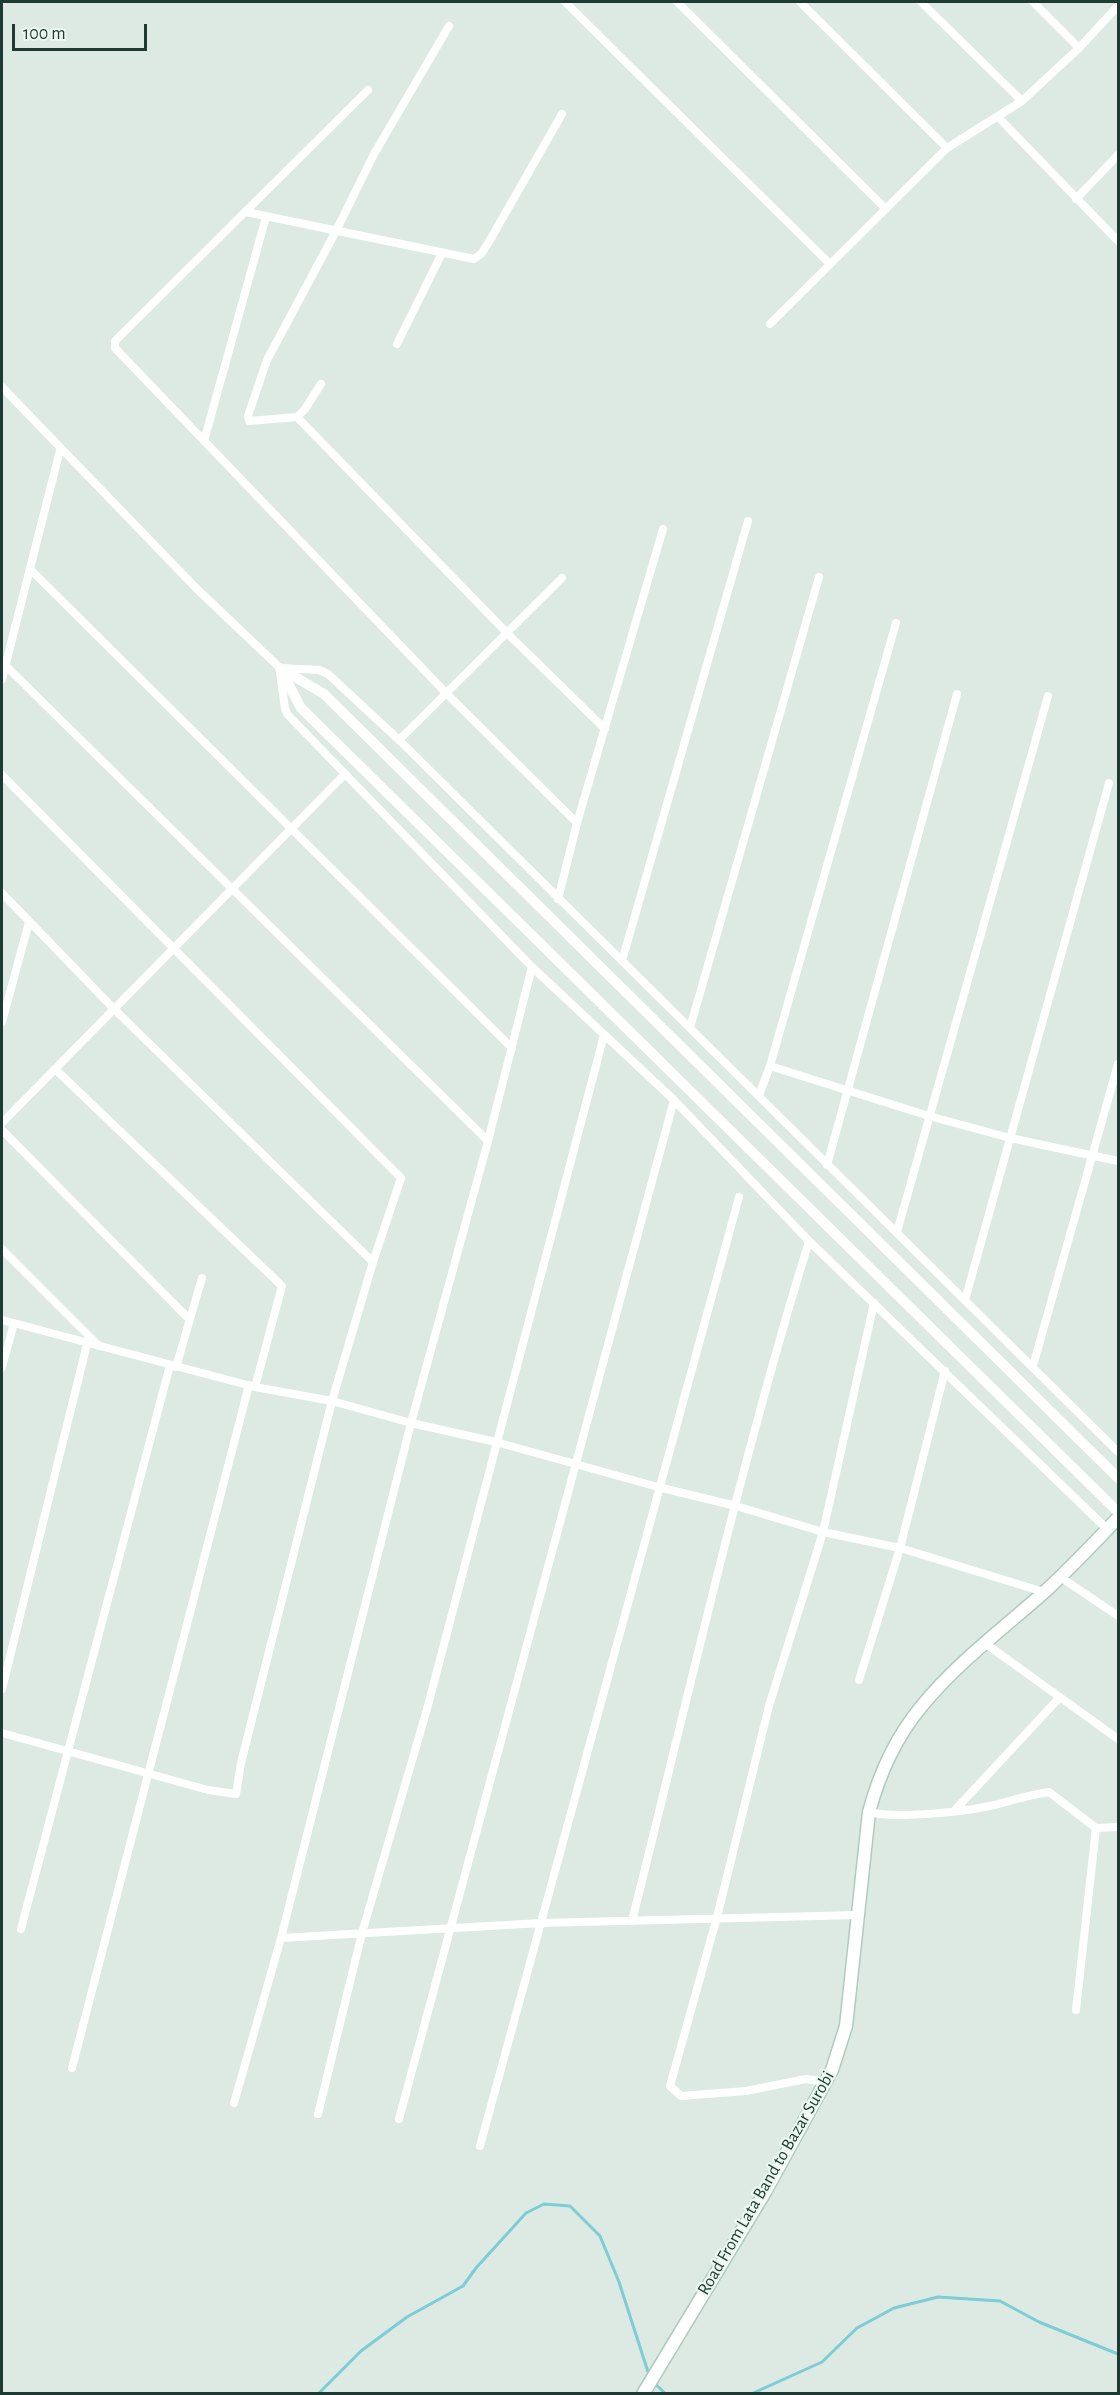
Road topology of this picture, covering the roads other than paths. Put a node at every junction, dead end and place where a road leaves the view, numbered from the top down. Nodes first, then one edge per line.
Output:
1 (565, 2) edge
2 (677, 2) edge
3 (800, 2) edge
4 (921, 2) edge
5 (1033, 2) edge
6 (1119, 6) edge
7 (449, 26) dead end
8 (1079, 48) junction
9 (368, 90) dead end
10 (1022, 101) junction
11 (562, 114) dead end
12 (998, 117) junction
13 (947, 148) junction
14 (1119, 154) edge
15 (1076, 199) junction
16 (886, 209) junction
17 (246, 212) junction
18 (266, 217) junction
19 (336, 231) junction
20 (1119, 241) edge
21 (442, 253) junction
22 (830, 264) junction
23 (770, 324) dead end
24 (397, 344) dead end
25 (321, 384) dead end
26 (2, 387) edge
27 (297, 417) junction
28 (204, 441) junction
29 (60, 450) junction
30 (748, 521) dead end
31 (663, 530) dead end
32 (30, 568) junction
33 (819, 577) dead end
34 (562, 578) dead end
35 (896, 623) dead end
36 (508, 634) junction
37 (6, 665) junction
38 (280, 668) junction
39 (2, 679) edge
40 (447, 694) junction
41 (957, 694) dead end
42 (1047, 696) dead end
43 (605, 729) junction
44 (399, 740) junction
45 (345, 774) junction
46 (2, 775) edge
47 (1109, 783) dead end
48 (577, 823) junction
49 (293, 828) junction
50 (234, 888) junction
51 (2, 893) edge
52 (558, 899) junction
53 (29, 922) junction
54 (173, 950) junction
55 (622, 961) junction
56 (532, 967) junction
57 (114, 1009) junction
58 (2, 1022) edge
59 (690, 1028) junction
60 (604, 1035) junction
61 (512, 1048) junction
62 (1119, 1064) edge
63 (770, 1066) junction
64 (55, 1069) junction
65 (849, 1091) junction
66 (759, 1095) junction
67 (674, 1100) junction
68 (929, 1116) junction
69 (2, 1123) edge
70 (2, 1130) edge
71 (1010, 1138) junction
72 (488, 1141) junction
73 (1092, 1154) junction
74 (1119, 1161) edge
75 (827, 1165) junction
76 (739, 1197) dead end
77 (897, 1232) junction
78 (809, 1241) junction
79 (2, 1249) edge
80 (374, 1262) junction
81 (202, 1278) dead end
82 (965, 1299) junction
83 (874, 1303) junction
84 (189, 1319) junction
85 (2, 1320) edge
86 (14, 1323) junction
87 (87, 1344) junction
88 (100, 1347) junction
89 (173, 1366) junction
90 (1033, 1366) junction
91 (2, 1367) edge
92 (945, 1371) junction
93 (252, 1386) junction
94 (332, 1401) junction
95 (411, 1423) junction
96 (496, 1442) junction
97 (1119, 1452) edge
98 (577, 1464) junction
99 (1119, 1478) edge
100 (658, 1487) junction
101 (736, 1506) junction
102 (1119, 1512) edge
103 (1119, 1518) edge
104 (1107, 1529) junction
105 (823, 1532) junction
106 (900, 1548) junction
107 (1059, 1576) junction
108 (1044, 1592) junction
109 (1119, 1616) edge
110 (986, 1644) junction
111 (859, 1680) dead end
112 (2, 1689) edge
113 (1060, 1697) junction
114 (2, 1733) edge
115 (1119, 1739) edge
116 (66, 1752) junction
117 (148, 1774) junction
118 (955, 1810) junction
119 (869, 1812) junction
120 (1119, 1827) edge
121 (1096, 1828) junction
122 (857, 1915) junction
123 (717, 1917) junction
124 (632, 1921) junction
125 (541, 1923) junction
126 (21, 1929) dead end
127 (451, 1929) junction
128 (362, 1933) junction
129 (281, 1938) junction
130 (1076, 2010) dead end
131 (72, 2068) dead end
132 (825, 2082) junction
133 (234, 2103) dead end
134 (318, 2114) dead end
135 (399, 2119) dead end
136 (480, 2146) dead end
137 (643, 2394) edge

1 - 22 street
2 - 16 street
3 - 13 street
4 - 10 street
5 - 8 street
6 - 8 street
7 - 19 street
8 - 10 street
9 - 17 street
10 - 12 street
11 - 21 street
12 - 13 street
12 - 15 street
13 - 16 street
14 - 15 street
15 - 20 street
16 - 22 street
17 - 18 street
17 - 28 street
18 - 19 street
18 - 28 street
19 - 21 street
19 - 27 street
21 - 24 street
22 - 23 street
25 - 27 street
26 - 29 street
27 - 36 street
28 - 40 street
29 - 32 street
29 - 38 street
30 - 55 street
31 - 43 street
32 - 37 street
32 - 49 street
33 - 59 street
34 - 36 street
35 - 63 street
36 - 40 street
36 - 43 street
37 - 39 street
37 - 50 street
38 - 44 street
38 - 45 street
38 - 99 street
38 - 102 street
40 - 44 street
40 - 48 street
41 - 65 street
42 - 68 street
43 - 48 street
44 - 52 street
45 - 49 street
45 - 56 street
46 - 54 street
47 - 71 street
48 - 52 street
49 - 50 street
49 - 61 street
50 - 54 street
50 - 72 street
51 - 53 street
52 - 55 street
53 - 57 street
53 - 58 street
54 - 57 street
54 - 80 street
55 - 59 street
56 - 60 street
56 - 61 street
57 - 64 street
57 - 80 street
59 - 66 street
60 - 67 street
60 - 96 street
61 - 72 street
62 - 73 street
63 - 65 street
63 - 66 street
64 - 69 street
64 - 93 street
65 - 68 street
65 - 75 street
66 - 75 street
67 - 78 street
67 - 98 street
68 - 71 street
68 - 77 street
70 - 84 street
71 - 73 street
71 - 82 street
72 - 95 street
73 - 74 street
73 - 90 street
75 - 77 street
76 - 100 street
77 - 82 street
78 - 83 street
78 - 101 street
79 - 88 street
80 - 94 street
81 - 84 street
82 - 90 street
83 - 92 street
83 - 105 street
84 - 89 street
85 - 86 street
86 - 87 street
86 - 91 street
87 - 88 street
87 - 112 street
88 - 89 street
89 - 93 street
89 - 116 street
90 - 97 street
92 - 104 street
92 - 106 street
93 - 94 street
93 - 117 street
94 - 95 street
94 - 117 street
95 - 96 street
95 - 129 street
96 - 98 street
96 - 128 street
98 - 100 street
98 - 127 street
100 - 101 street
100 - 125 street
101 - 105 street
101 - 124 street
103 - 104 main road, Road From Lata Band to Bazar Surobi
104 - 107 main road, Road From Lata Band to Bazar Surobi
105 - 106 street
105 - 123 street
106 - 108 street
106 - 111 street
107 - 108 main road, Road From Lata Band to Bazar Surobi
107 - 109 street
108 - 110 main road, Road From Lata Band to Bazar Surobi
110 - 113 street
110 - 119 main road, Road From Lata Band to Bazar Surobi
113 - 115 street
113 - 118 street
114 - 116 street
116 - 117 street
116 - 126 street
117 - 131 street
118 - 119 street
118 - 121 street
119 - 122 main road, Road From Lata Band to Bazar Surobi
120 - 121 street
121 - 130 street
122 - 123 street
122 - 132 main road, Road From Lata Band to Bazar Surobi
123 - 124 street
123 - 132 street
124 - 125 street
125 - 127 street
125 - 136 street
127 - 128 street
127 - 135 street
128 - 129 street
128 - 134 street
129 - 133 street
132 - 137 main road, Road From Lata Band to Bazar Surobi

